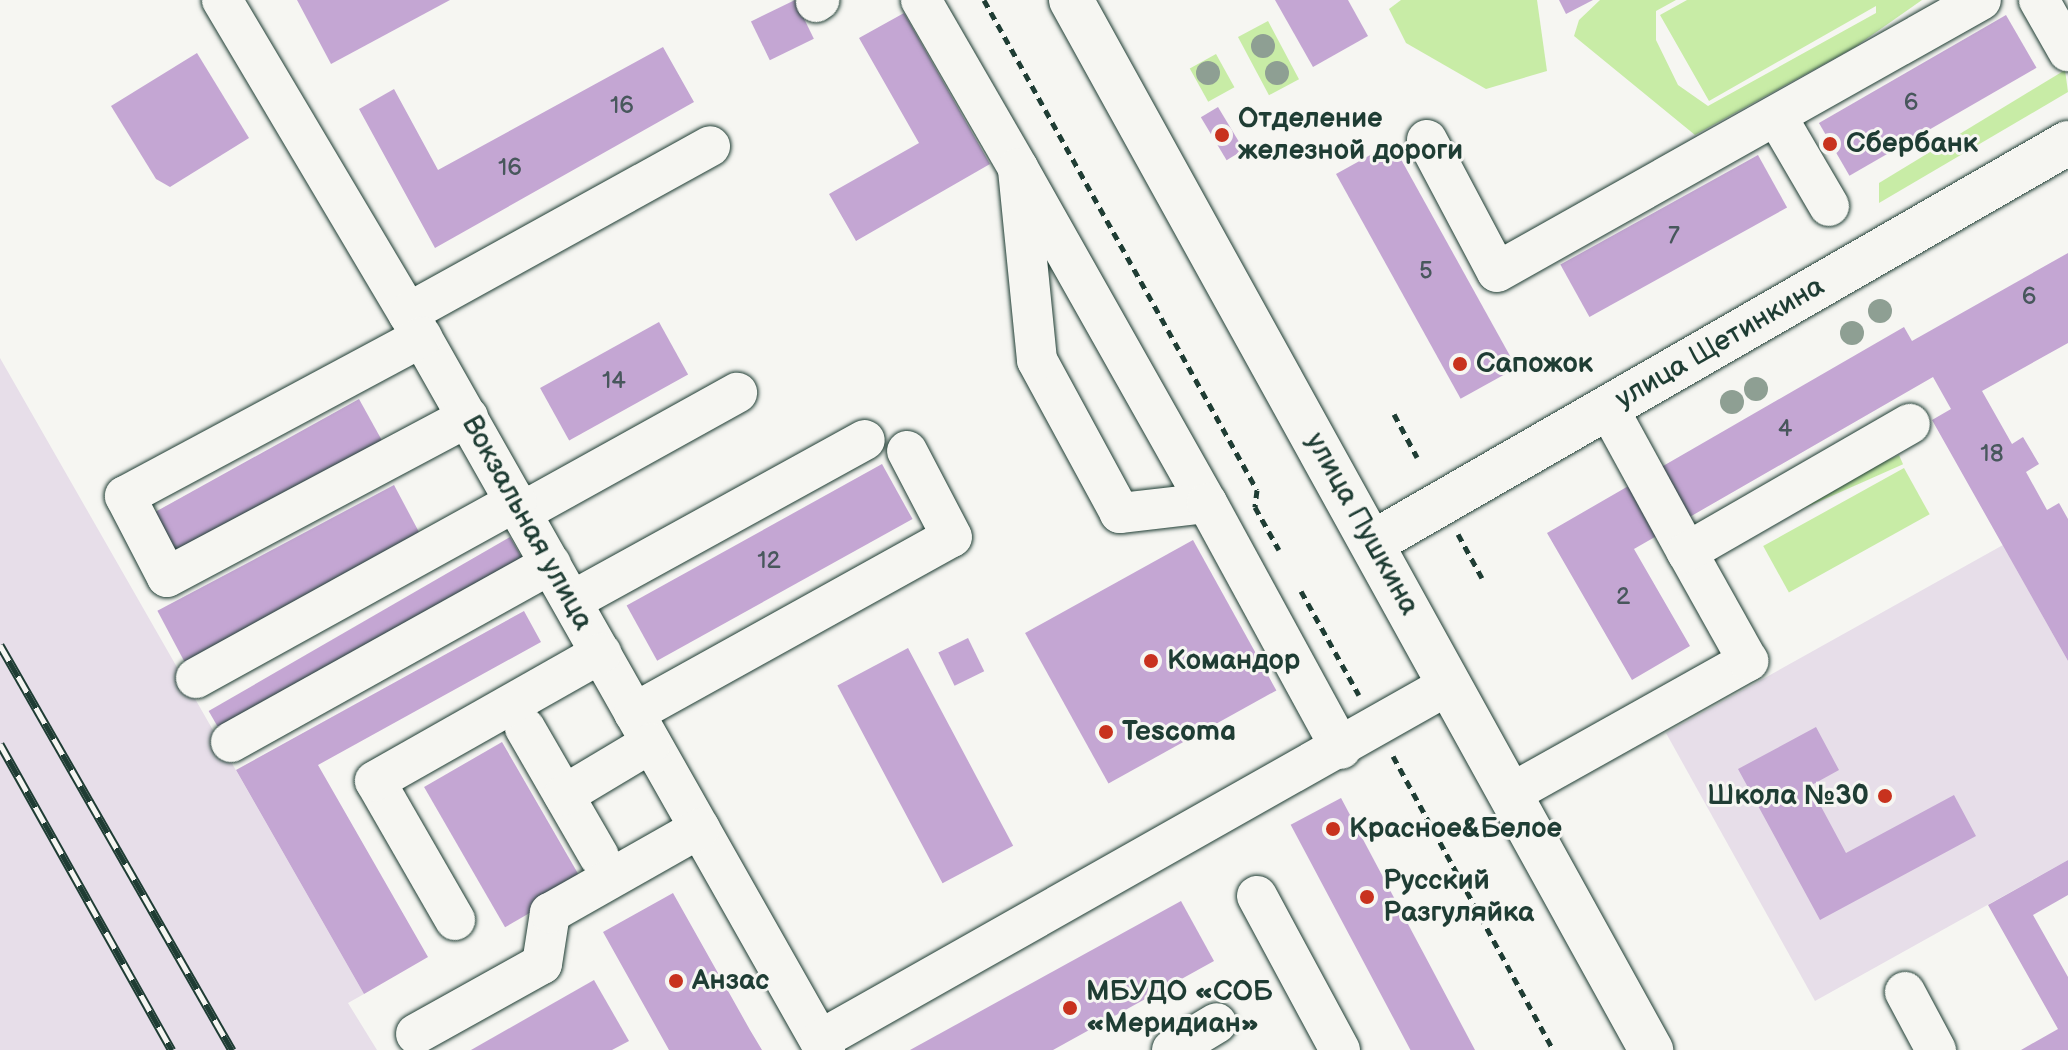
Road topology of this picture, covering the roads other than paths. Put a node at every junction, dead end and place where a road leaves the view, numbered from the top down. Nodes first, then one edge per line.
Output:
1 (222, 0) edge
2 (921, 0) edge
3 (1071, 0) edge
4 (1981, 0) edge
5 (2039, 0) edge
6 (2068, 51) edge
7 (1777, 117) junction
8 (1427, 140) dead end
9 (2068, 143) edge
10 (710, 146) dead end
11 (1018, 168) junction
12 (1829, 206) dead end
13 (415, 325) junction
14 (737, 393) dead end
15 (1608, 408) junction
16 (468, 417) junction
17 (1910, 424) dead end
18 (865, 440) dead end
19 (907, 451) dead end
20 (1207, 503) junction
21 (519, 507) junction
22 (1372, 543) junction
23 (1687, 552) junction
24 (551, 564) junction
25 (572, 601) junction
26 (601, 653) junction
27 (196, 678) dead end
28 (1450, 684) junction
29 (525, 728) dead end
30 (642, 728) junction
31 (231, 742) dead end
32 (1341, 749) junction
33 (1510, 794) junction
34 (564, 795) junction
35 (700, 828) junction
36 (599, 856) dead end
37 (1257, 896) dead end
38 (455, 920) dead end
39 (1905, 992) dead end
40 (416, 1034) dead end
41 (822, 1045) edge
42 (1172, 1050) edge
43 (1211, 1050) edge
44 (1340, 1050) edge
45 (1651, 1050) edge
46 (1936, 1050) edge

1 - 13 street, Вокзальная улица
2 - 11 street
3 - 22 main road, улица Пушкина
4 - 7 street
5 - 6 street
7 - 8 street
7 - 12 street
9 - 15 main road, улица Щетинкина
10 - 13 street
11 - 20 street
11 - 20 street
13 - 16 street, Вокзальная улица
13 - 16 street
14 - 21 street
15 - 22 main road, улица Щетинкина
15 - 23 street
16 - 21 street, Вокзальная улица
17 - 23 street
18 - 25 street
19 - 30 street
20 - 32 street
21 - 24 street, Вокзальная улица
21 - 27 street
22 - 28 main road, улица Пушкина
23 - 33 street
24 - 25 street, Вокзальная улица
24 - 31 street
25 - 26 street, Вокзальная улица
26 - 30 street, Вокзальная улица
26 - 38 street
28 - 32 street
28 - 33 main road, улица Пушкина
29 - 34 street
30 - 34 street
30 - 35 street, Вокзальная улица
32 - 41 street
33 - 45 main road, улица Пушкина
34 - 36 street
35 - 40 street
35 - 41 street, Вокзальная улица
37 - 44 street
39 - 46 street
42 - 43 street

